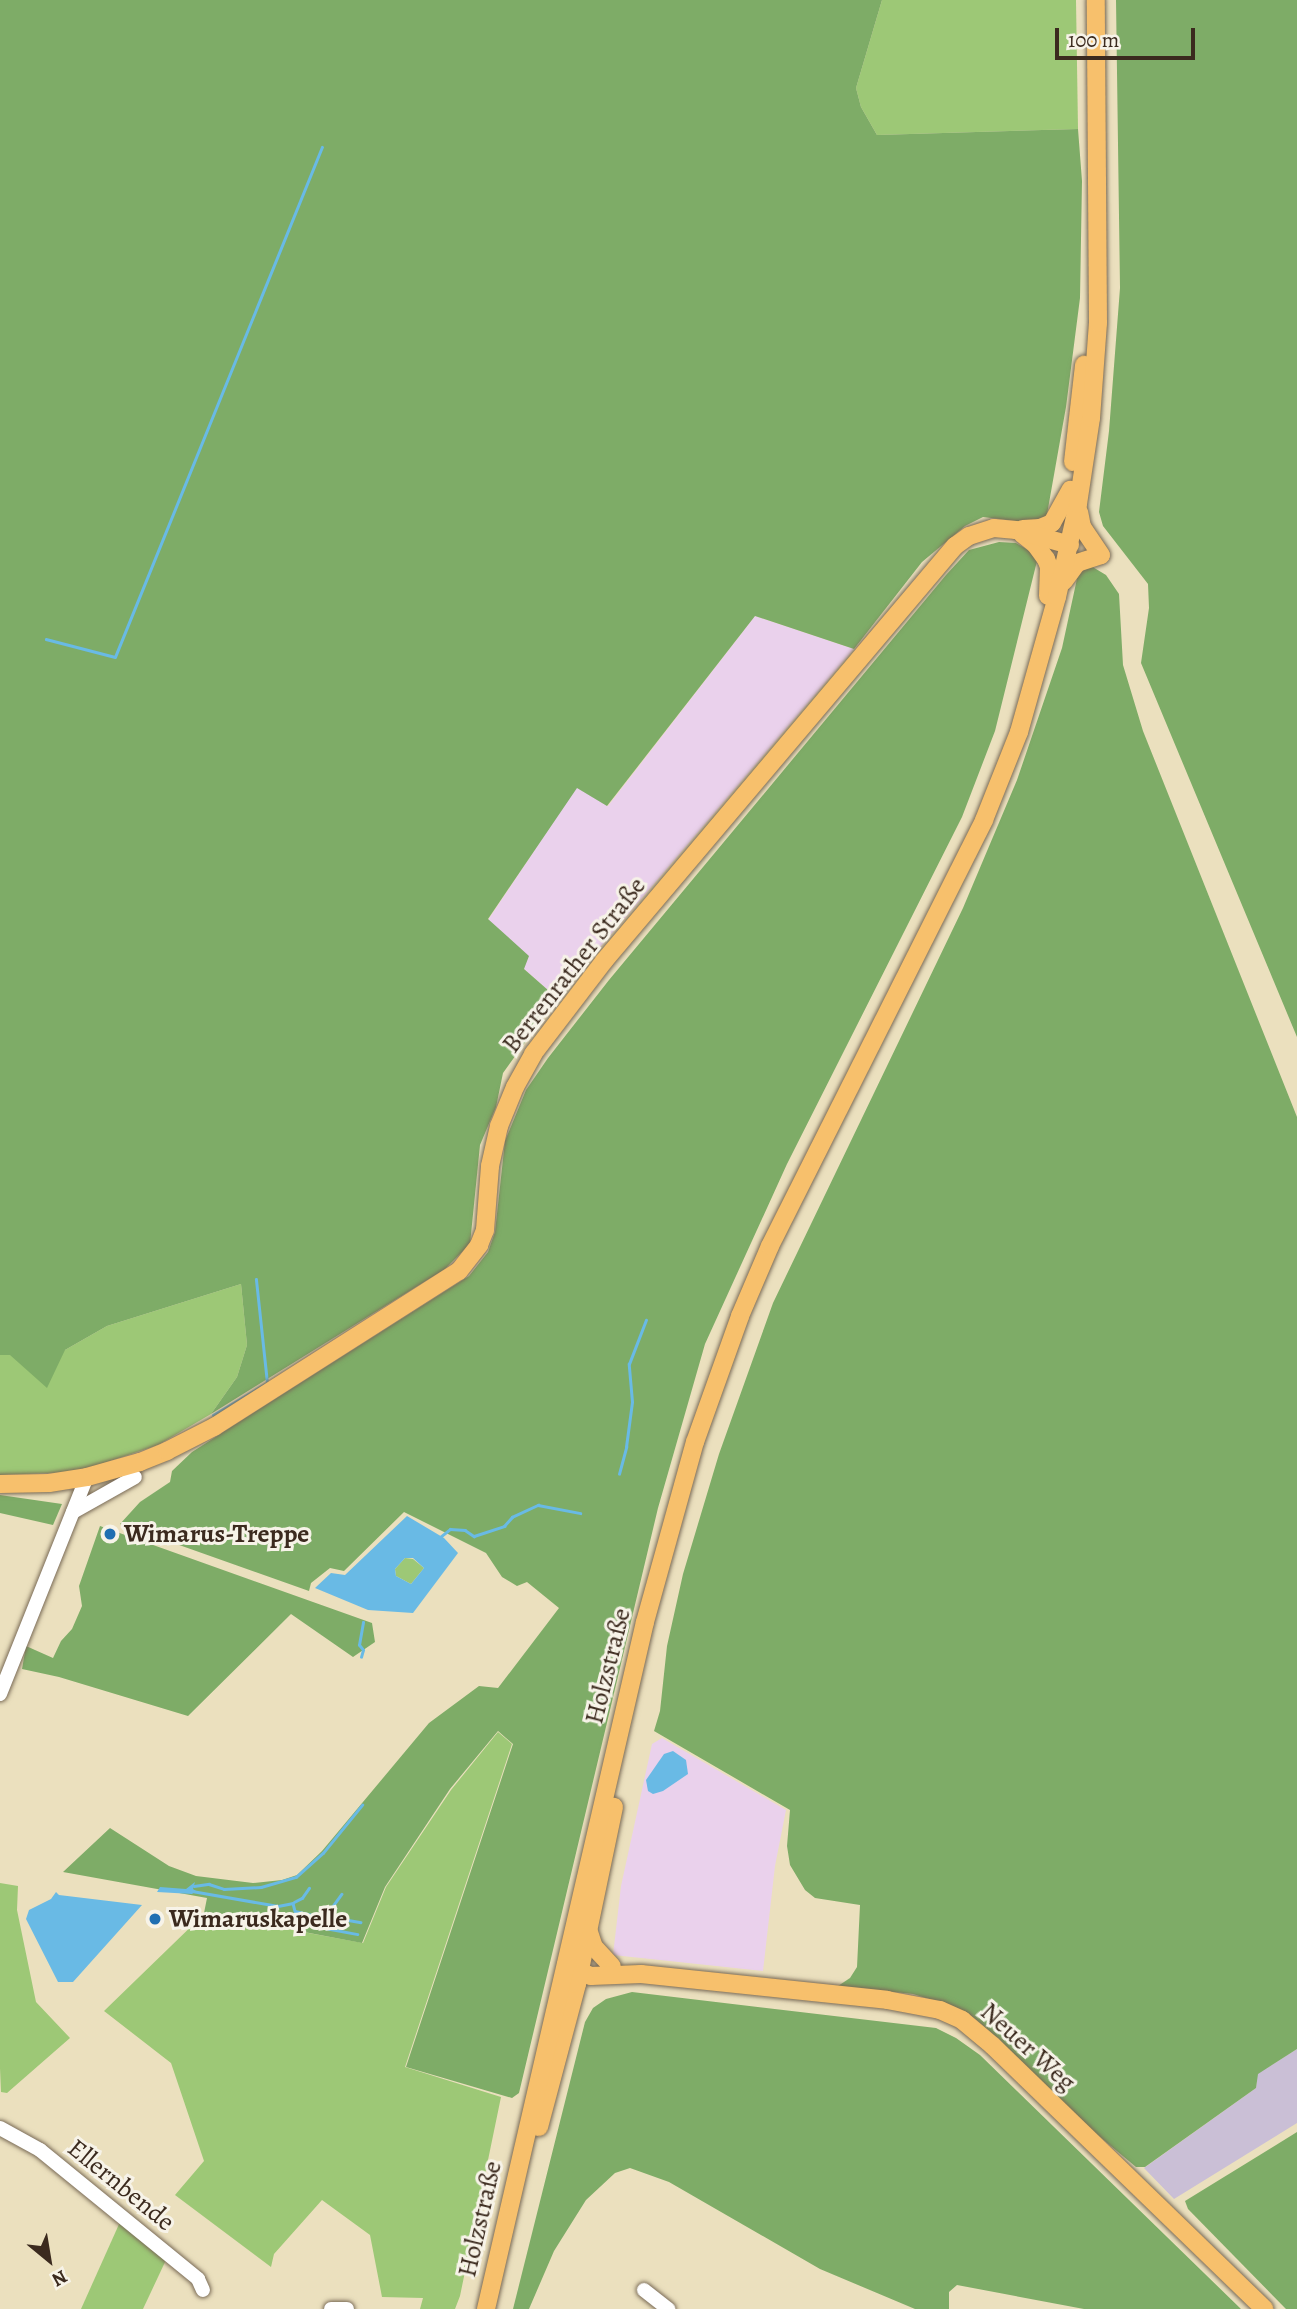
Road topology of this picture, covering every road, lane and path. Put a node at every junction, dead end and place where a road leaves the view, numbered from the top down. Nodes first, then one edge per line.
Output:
1 (1097, 0) edge
2 (1074, 497) junction
3 (1016, 530) junction
4 (1065, 543) junction
5 (1052, 597) junction
6 (87, 1477) junction
7 (135, 1477) dead end
8 (0, 1484) edge
9 (73, 1512) junction
10 (656, 1591) junction
11 (0, 1694) edge
12 (588, 1928) junction
13 (575, 1966) junction
14 (614, 1971) junction
15 (565, 2033) junction
16 (0, 2128) edge
17 (203, 2290) dead end
18 (644, 2290) dead end
19 (331, 2309) edge
20 (347, 2309) edge
21 (486, 2309) edge
22 (496, 2309) edge
23 (668, 2309) edge
24 (1264, 2309) edge

1 - 2 main road
2 - 3 main road
2 - 4 main road
2 - 5 main road
3 - 4 main road, Berrenrather Straße
3 - 5 main road
3 - 6 main road, Berrenrather Straße
4 - 5 main road
5 - 10 main road
6 - 8 main road, Berrenrather Straße
6 - 9 street
7 - 9 street
9 - 11 street
10 - 12 main road, Holzstraße
10 - 13 main road, Holzstraße
12 - 13 main road, Holzstraße
12 - 14 main road
13 - 14 main road, Neuer Weg
13 - 15 main road, Holzstraße
13 - 21 main road, Holzstraße
14 - 15 main road
14 - 24 main road, Neuer Weg
15 - 22 main road, Holzstraße
16 - 17 street, Ellernbende
18 - 23 street
19 - 20 street

